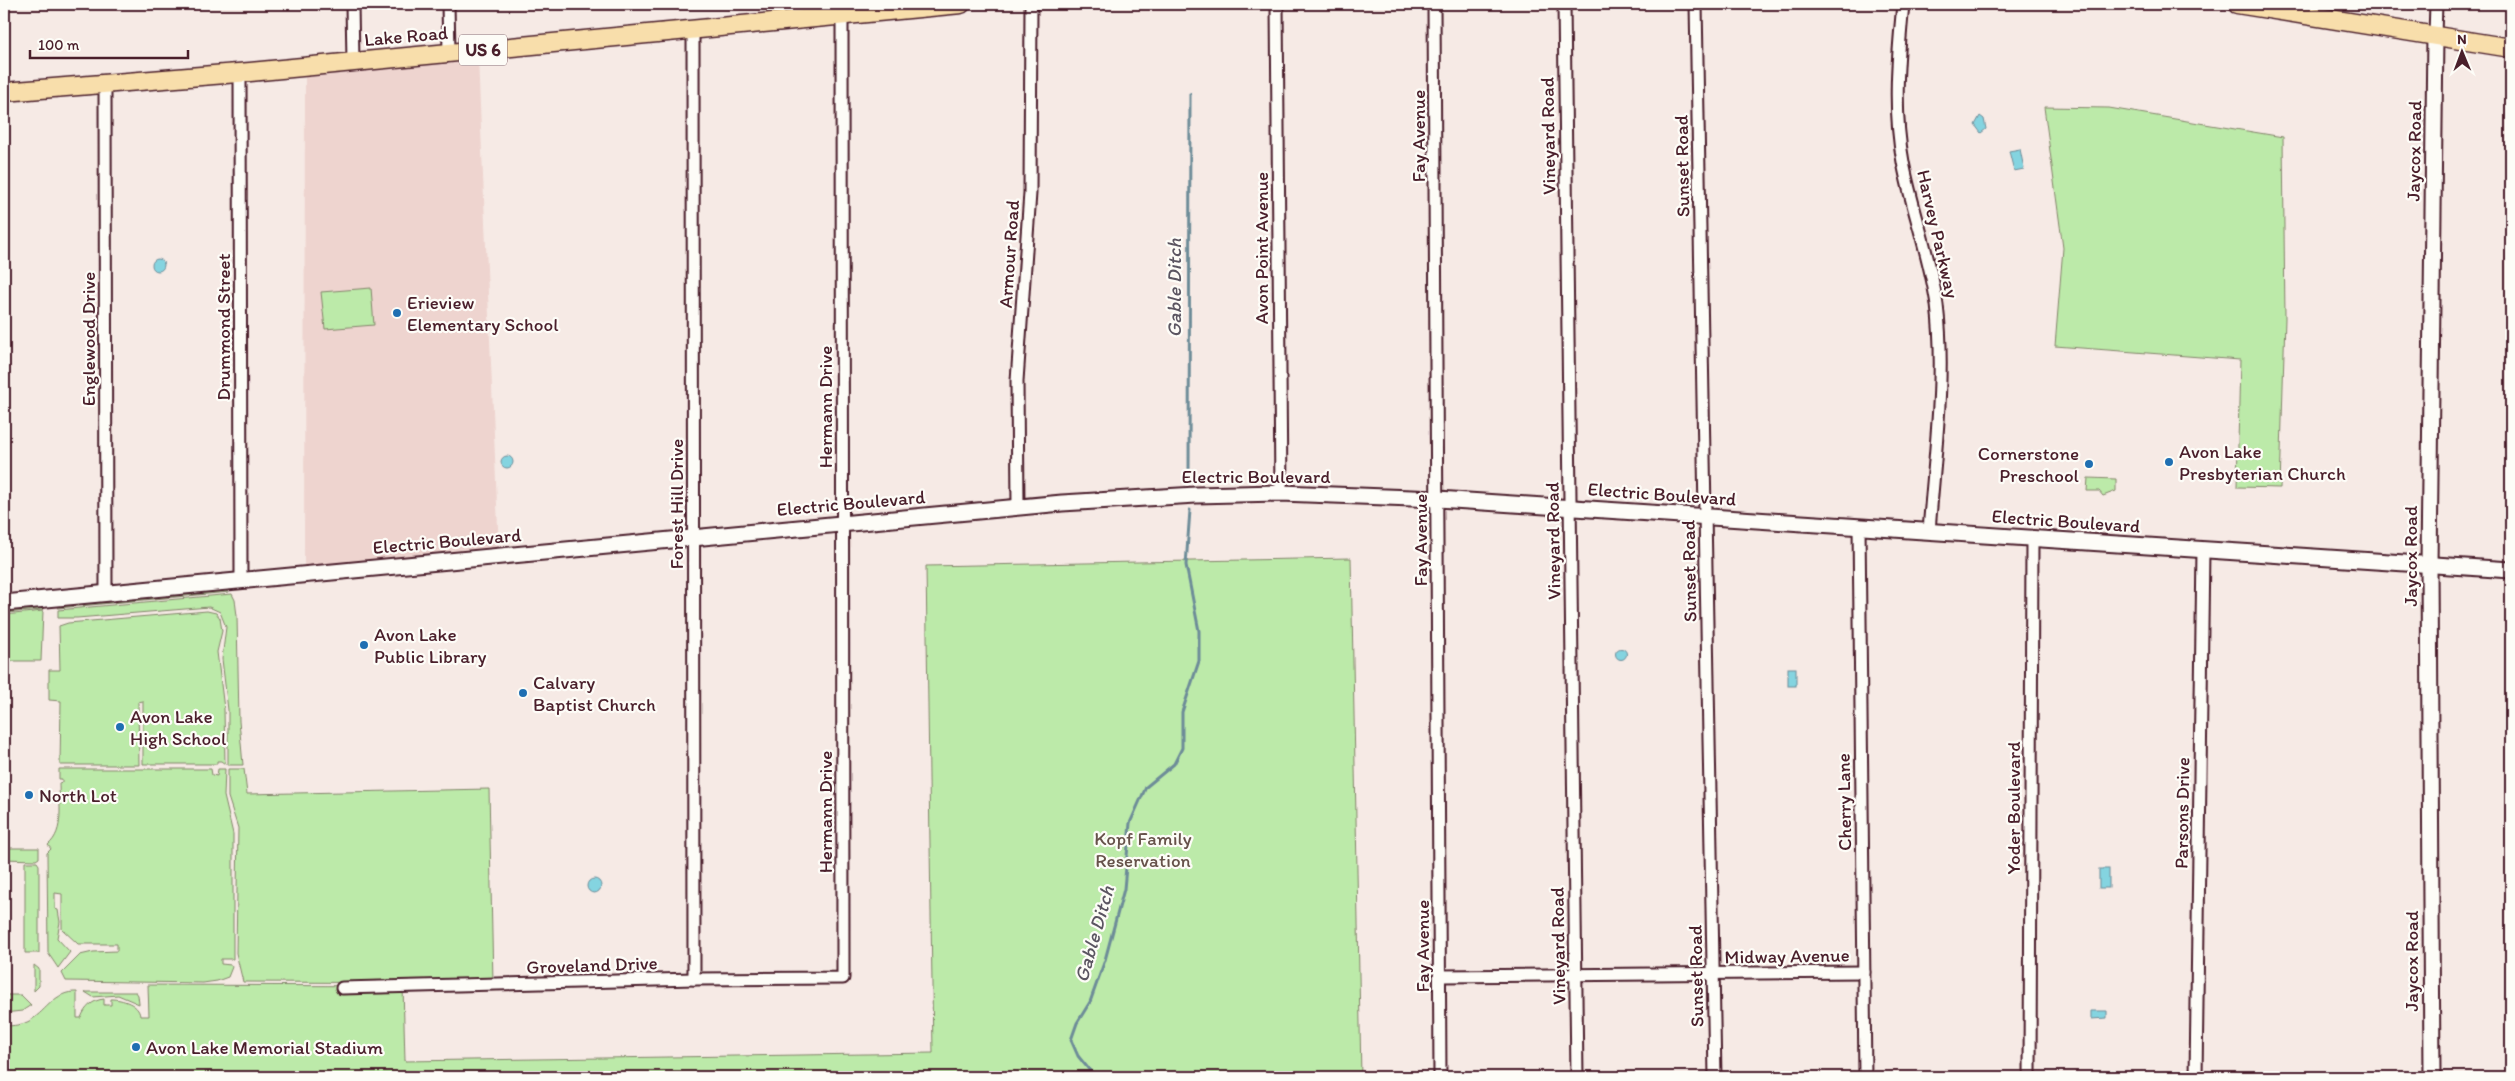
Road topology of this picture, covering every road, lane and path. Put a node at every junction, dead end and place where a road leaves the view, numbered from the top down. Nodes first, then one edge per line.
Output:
1 (352, 4) edge
2 (448, 4) edge
3 (962, 4) edge
4 (1031, 4) edge
5 (1277, 4) edge
6 (1434, 4) edge
7 (1564, 4) edge
8 (1696, 4) edge
9 (1903, 4) edge
10 (2237, 4) edge
11 (2436, 4) edge
12 (797, 12) edge
13 (842, 16) junction
14 (693, 30) junction
15 (2435, 35) junction
16 (2511, 48) edge
17 (449, 53) junction
18 (353, 62) junction
19 (240, 73) junction
20 (105, 84) junction
21 (4, 92) edge
22 (1280, 493) junction
23 (1438, 499) junction
24 (1018, 507) junction
25 (1570, 508) junction
26 (1706, 517) junction
27 (843, 524) junction
28 (1859, 527) junction
29 (1930, 532) junction
30 (694, 538) junction
31 (2032, 538) junction
32 (2204, 550) junction
33 (2429, 565) junction
34 (2511, 570) edge
35 (240, 581) junction
36 (106, 594) junction
37 (4, 603) edge
38 (1864, 972) junction
39 (1714, 974) junction
40 (1576, 975) junction
41 (1440, 976) junction
42 (843, 978) joint
43 (694, 979) junction
44 (342, 988) dead end
45 (1440, 1077) edge
46 (1577, 1077) edge
47 (1715, 1077) edge
48 (1865, 1077) edge
49 (2030, 1077) edge
50 (2196, 1077) edge
51 (2432, 1077) edge

1 - 18 street
2 - 17 street
3 - 13 main road, Lake Road / US 6
4 - 24 street, Armour Road
5 - 22 street, Avon Point Avenue
6 - 23 street, Fay Avenue
7 - 25 street, Vineyard Road
8 - 26 street, Sunset Road
9 - 29 street, Harvey Parkway
10 - 15 main road
11 - 15 street
12 - 13 main road, Lake Road / US 6
12 - 14 main road, Lake Road / US 6
13 - 27 street, Hermann Drive
14 - 17 main road, Lake Road / US 6
14 - 30 street, Forest Hill Drive
15 - 16 main road
15 - 33 street, Jaycox Road
17 - 18 main road, Lake Road / US 6
18 - 19 main road, Lake Road / US 6
19 - 20 main road, Lake Road / US 6
19 - 35 street, Drummond Street
20 - 21 main road, Lake Road / US 6
20 - 36 street, Englewood Drive
22 - 23 street, Electric Boulevard
22 - 24 street, Electric Boulevard
23 - 25 street, Electric Boulevard
23 - 41 street, Fay Avenue
24 - 27 street, Electric Boulevard
25 - 26 street, Electric Boulevard
25 - 40 street, Vineyard Road
26 - 28 street, Electric Boulevard
26 - 39 street, Sunset Road
27 - 30 street, Electric Boulevard
27 - 42 street, Hermann Drive
28 - 29 street, Electric Boulevard
28 - 38 street, Cherry Lane
29 - 31 street, Electric Boulevard
30 - 35 street, Electric Boulevard
30 - 43 street, Forest Hill Drive
31 - 32 street, Electric Boulevard
31 - 49 street, Yoder Boulevard
32 - 33 street, Electric Boulevard
32 - 50 street, Parsons Drive
33 - 34 street, Electric Boulevard
33 - 51 street, Jaycox Road
35 - 36 street, Electric Boulevard
36 - 37 street, Electric Boulevard
38 - 39 street, Midway Avenue
38 - 48 street, Cherry Lane
39 - 40 street, Midway Avenue
39 - 47 street, Sunset Road
40 - 41 street, Midway Avenue
40 - 46 street, Vineyard Road
41 - 45 street, Fay Avenue
42 - 43 street, Groveland Drive
43 - 44 street, Groveland Drive

